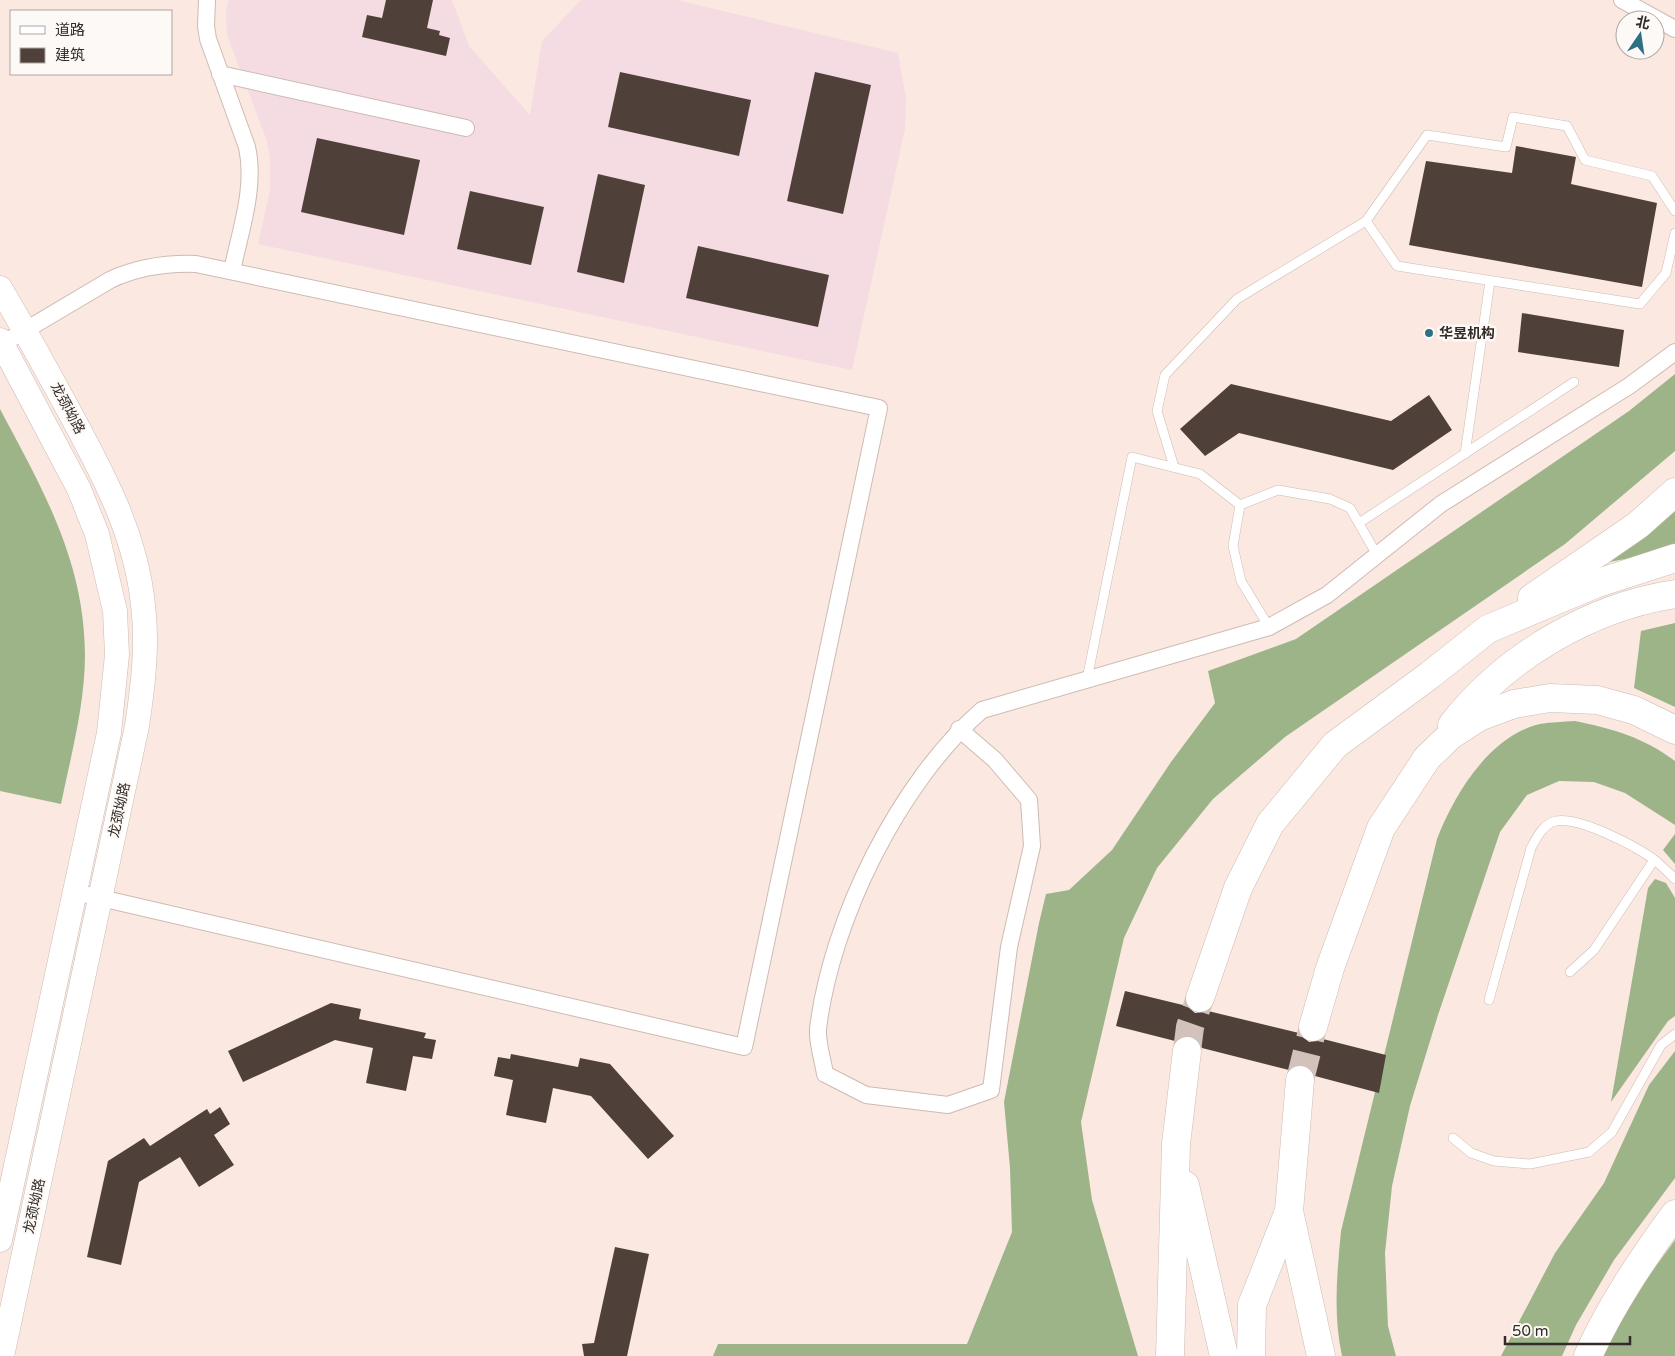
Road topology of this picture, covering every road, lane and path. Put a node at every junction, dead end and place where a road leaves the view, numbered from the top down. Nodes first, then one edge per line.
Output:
1 (207, 0) edge
2 (1622, 0) edge
3 (1675, 28) edge
4 (220, 74) junction
5 (466, 128) dead end
6 (1675, 210) edge
7 (1366, 221) junction
8 (1675, 232) edge
9 (232, 271) junction
10 (1490, 281) junction
11 (0, 288) edge
12 (26, 330) junction
13 (1, 342) edge
14 (1675, 352) edge
15 (1574, 382) dead end
16 (1465, 454) junction
17 (1174, 467) junction
18 (1675, 492) edge
19 (1240, 505) junction
20 (1359, 523) junction
21 (1377, 555) junction
22 (1675, 558) edge
23 (1675, 594) edge
24 (1269, 627) junction
25 (1488, 629) junction
26 (1087, 679) junction
27 (959, 729) junction
28 (1675, 730) edge
29 (1427, 758) junction
30 (1654, 860) junction
31 (1675, 879) edge
32 (75, 892) junction
33 (100, 898) junction
34 (1570, 972) dead end
35 (1200, 998) tunnel mouth
36 (1489, 1000) dead end
37 (1313, 1027) tunnel mouth
38 (1675, 1034) edge
39 (1187, 1051) tunnel mouth
40 (1300, 1080) tunnel mouth
41 (1453, 1138) dead end
42 (1176, 1144) junction
43 (1289, 1211) junction
44 (1675, 1214) edge
45 (0, 1240) edge
46 (2, 1356) edge
47 (1170, 1356) edge
48 (1224, 1356) edge
49 (1251, 1356) edge
50 (1321, 1356) edge
51 (1588, 1356) edge

1 - 4 street
2 - 3 street
4 - 5 street
4 - 9 street
6 - 7 lane
7 - 10 lane
7 - 17 lane
8 - 10 lane
9 - 12 street
9 - 33 street
10 - 16 lane
11 - 12 main road, 龙颈坳路
12 - 13 street
12 - 33 main road, 龙颈坳路
13 - 32 main road, 龙颈坳路
14 - 21 street
15 - 16 lane
16 - 20 lane
17 - 19 lane
17 - 26 lane
18 - 25 highway
19 - 20 lane
19 - 24 lane
20 - 21 lane
21 - 24 street
22 - 25 highway
23 - 29 highway
24 - 26 street
25 - 35 highway
26 - 27 street
27 - 27 street
28 - 29 highway
29 - 37 highway
30 - 31 lane
30 - 34 lane
30 - 36 lane
32 - 33 street
32 - 45 main road, 龙颈坳路
33 - 46 main road, 龙颈坳路
38 - 41 lane
39 - 42 highway
40 - 43 highway
42 - 47 highway
42 - 48 highway
43 - 49 highway
43 - 50 highway
44 - 51 highway

